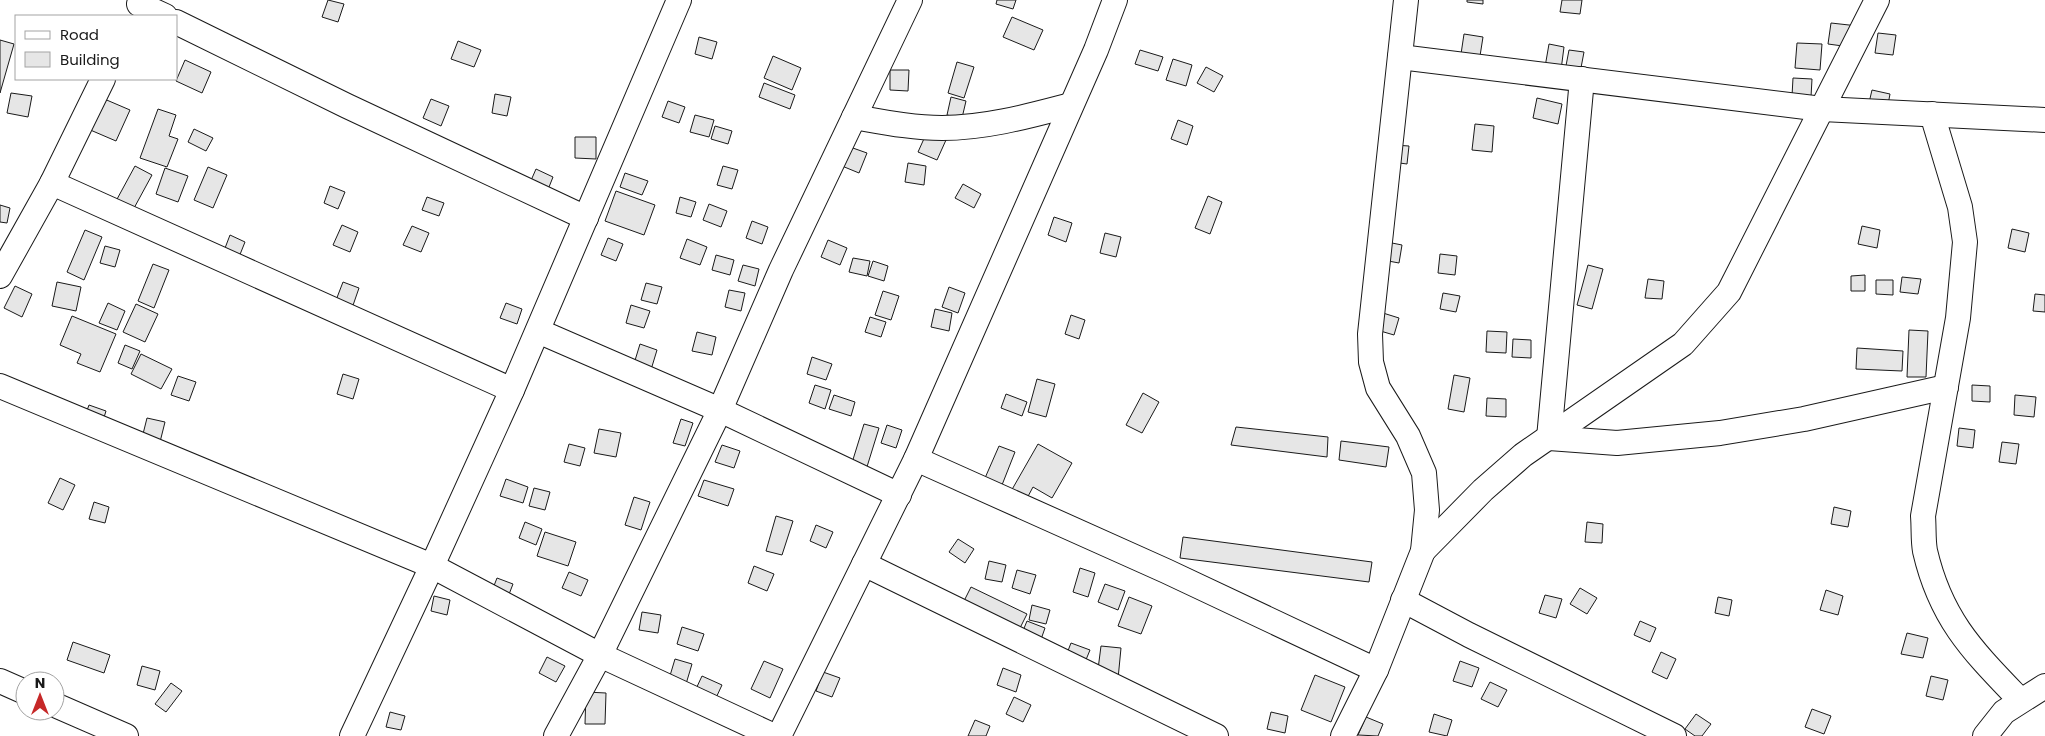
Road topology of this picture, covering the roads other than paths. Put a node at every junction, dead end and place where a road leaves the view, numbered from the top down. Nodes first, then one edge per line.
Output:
1 (679, 0) edge
2 (910, 0) edge
3 (1115, 0) edge
4 (1406, 0) edge
5 (1877, 0) edge
6 (137, 7) edge
7 (161, 15) edge
8 (178, 23) edge
9 (1400, 57) junction
10 (1582, 79) junction
11 (103, 80) edge
12 (1072, 105) junction
13 (1822, 109) junction
14 (1932, 114) junction
15 (854, 117) junction
16 (2045, 120) edge
17 (52, 183) junction
18 (586, 218) junction
19 (0, 276) edge
20 (538, 331) junction
21 (0, 386) edge
22 (1946, 387) junction
23 (512, 390) junction
24 (720, 410) junction
25 (1549, 438) junction
26 (916, 459) junction
27 (898, 495) junction
28 (1423, 551) junction
29 (864, 564) junction
30 (432, 566) junction
31 (1403, 600) junction
32 (600, 655) junction
33 (1376, 670) junction
34 (0, 681) edge
35 (2045, 686) edge
36 (15, 688) edge
37 (2020, 700) junction
38 (65, 709) edge
39 (1667, 735) edge
40 (126, 736) edge
41 (352, 736) edge
42 (556, 736) edge
43 (774, 736) edge
44 (779, 736) edge
45 (1216, 736) edge
46 (1343, 736) edge
47 (1985, 736) edge

1 - 18 street
2 - 15 street
3 - 12 street
4 - 9 street
5 - 13 street
6 - 7 street
8 - 18 street
9 - 10 street
9 - 28 street
10 - 13 street
10 - 25 street
11 - 17 street
12 - 15 street
12 - 26 street
13 - 14 street
13 - 25 street
14 - 16 street
14 - 22 street
15 - 24 street
17 - 19 street
17 - 23 street
18 - 20 street
20 - 23 street
20 - 24 street
21 - 30 street
22 - 25 street
22 - 37 street
23 - 30 street
24 - 27 street
24 - 32 street
25 - 28 street
26 - 27 street
26 - 33 street
27 - 29 street
28 - 31 street
29 - 44 street
29 - 45 street
30 - 32 street
30 - 41 street
31 - 33 street
31 - 39 street
32 - 42 street
32 - 43 street
33 - 46 street
34 - 36 street
35 - 37 street
37 - 47 street
38 - 40 street

